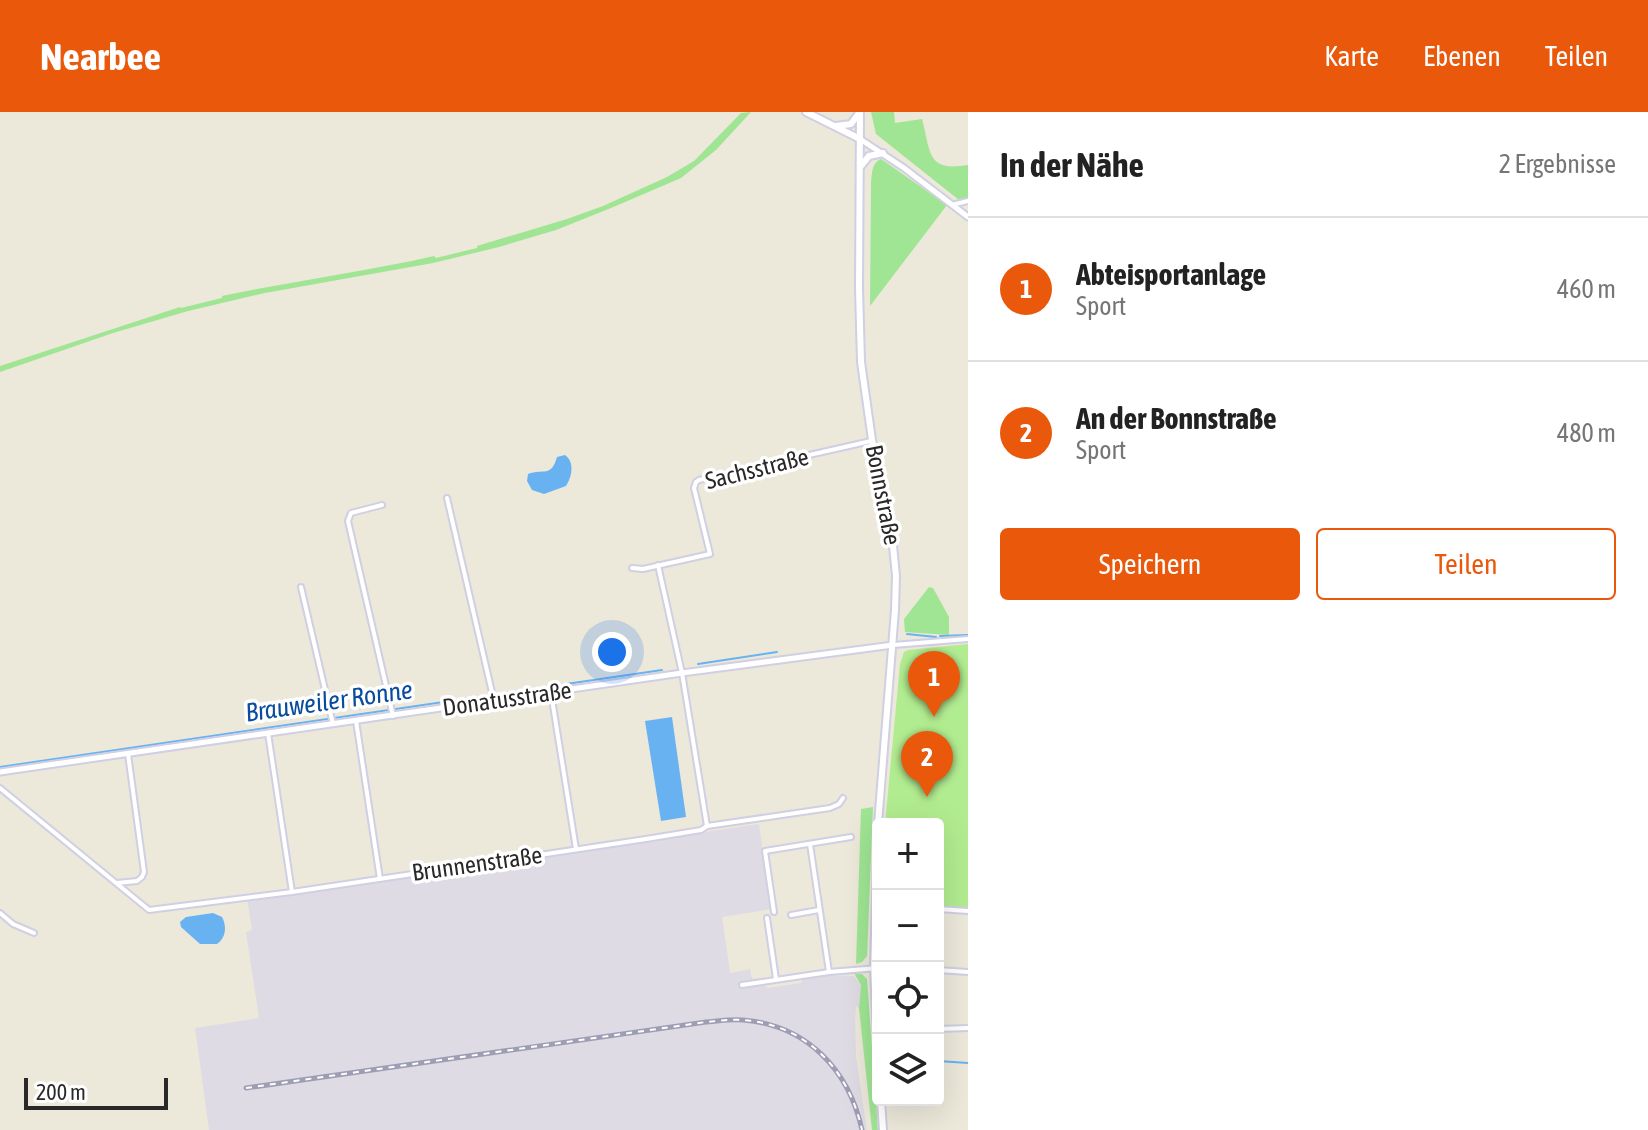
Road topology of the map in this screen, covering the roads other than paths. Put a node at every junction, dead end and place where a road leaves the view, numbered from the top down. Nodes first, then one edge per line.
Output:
1 (806, 112) edge
2 (860, 112) edge
3 (835, 126) junction
4 (860, 139) junction
5 (883, 153) junction
6 (860, 167) junction
7 (968, 201) edge
8 (952, 205) junction
9 (968, 217) edge
10 (872, 440) junction
11 (447, 498) dead end
12 (382, 505) dead end
13 (658, 565) junction
14 (632, 568) dead end
15 (301, 587) dead end
16 (968, 639) edge
17 (893, 645) junction
18 (682, 673) junction
19 (551, 693) junction
20 (494, 700) junction
21 (393, 714) junction
22 (356, 721) junction
23 (332, 723) junction
24 (268, 733) junction
25 (127, 753) junction
26 (0, 772) edge
27 (0, 788) edge
28 (843, 798) dead end
29 (879, 818) edge
30 (707, 826) junction
31 (851, 837) dead end
32 (809, 844) junction
33 (576, 849) junction
34 (380, 879) junction
35 (114, 883) junction
36 (877, 890) edge
37 (292, 892) junction
38 (944, 909) edge
39 (819, 910) junction
40 (968, 911) edge
41 (774, 912) dead end
42 (0, 913) edge
43 (791, 915) dead end
44 (767, 918) dead end
45 (34, 933) dead end
46 (876, 962) edge
47 (872, 968) edge
48 (944, 970) edge
49 (829, 972) junction
50 (968, 972) edge
51 (776, 980) junction
52 (742, 985) dead end
53 (968, 1028) edge
54 (944, 1029) edge
55 (881, 1106) edge
56 (883, 1130) edge

1 - 3 main road
2 - 3 main road
2 - 4 main road, Bonnstraße
3 - 4 main road
4 - 5 street
4 - 6 main road, Bonnstraße
5 - 6 main road
5 - 8 street
6 - 10 main road, Bonnstraße
7 - 8 street
8 - 9 street
10 - 13 street, Sachsstraße
10 - 17 main road, Bonnstraße
11 - 20 street
12 - 21 street
13 - 14 street, Sachsstraße
13 - 18 street
15 - 23 street
16 - 17 street, Donatusstraße
17 - 18 street, Donatusstraße
17 - 29 main road, Bonnstraße
18 - 19 street, Donatusstraße
18 - 30 street
19 - 20 street, Donatusstraße
19 - 33 street
20 - 21 street, Donatusstraße
21 - 22 street, Donatusstraße
22 - 23 street, Donatusstraße
22 - 34 street
23 - 24 street, Donatusstraße
24 - 25 street, Donatusstraße
24 - 37 street
25 - 26 street, Donatusstraße
25 - 35 street
27 - 35 street, Brunnenstraße
28 - 30 street, Brunnenstraße
30 - 33 street, Brunnenstraße
31 - 32 street
32 - 39 street
32 - 41 street
33 - 34 street, Brunnenstraße
34 - 37 street, Brunnenstraße
35 - 37 street, Brunnenstraße
36 - 46 main road, Bonnstraße
38 - 40 street
39 - 43 street
39 - 49 street
42 - 45 street
44 - 51 street
47 - 49 street
48 - 50 street
49 - 51 street
51 - 52 street
53 - 54 street
55 - 56 main road

